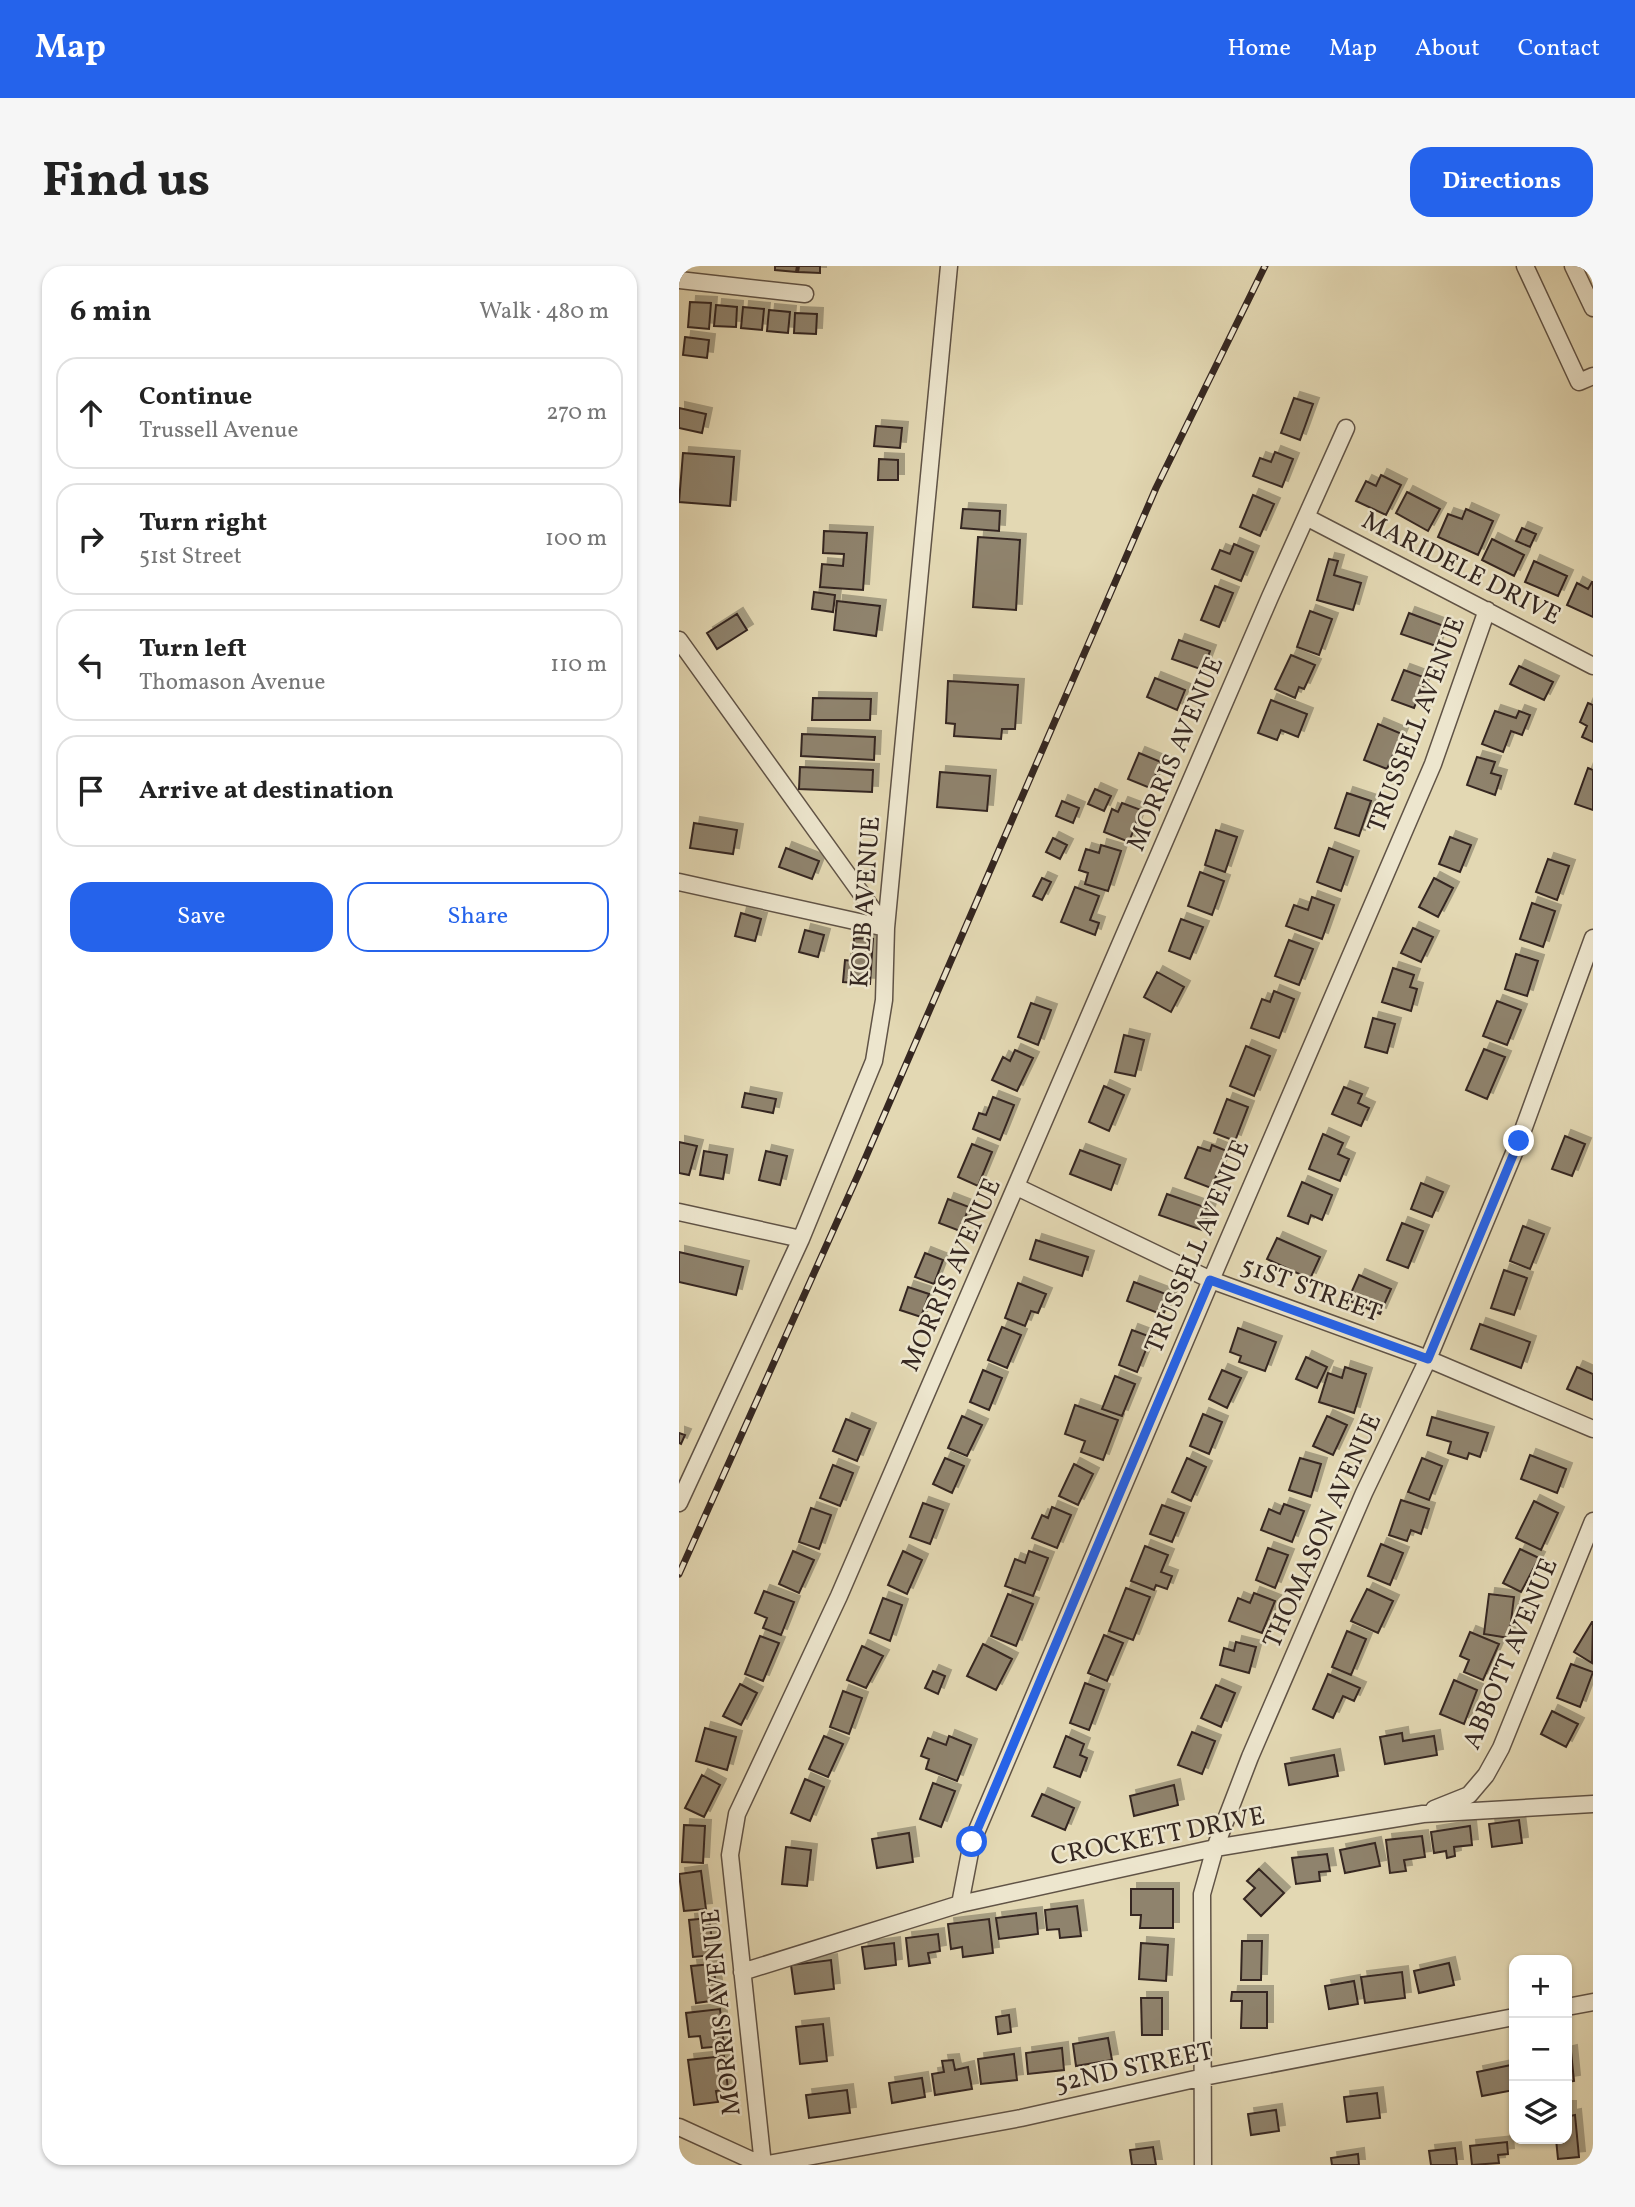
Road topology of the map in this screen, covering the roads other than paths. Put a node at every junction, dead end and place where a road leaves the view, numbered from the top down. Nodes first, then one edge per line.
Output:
1 (949, 266) edge
2 (1525, 266) edge
3 (1573, 266) edge
4 (679, 281) edge
5 (805, 294) dead end
6 (1593, 308) edge
7 (1593, 376) edge
8 (1346, 428) dead end
9 (1306, 517) junction
10 (1487, 610) junction
11 (679, 640) edge
12 (1593, 666) edge
13 (679, 882) edge
14 (886, 928) junction
15 (1593, 938) edge
16 (1017, 1187) junction
17 (679, 1212) edge
18 (801, 1239) junction
19 (1210, 1280) junction
20 (1428, 1359) junction
21 (1593, 1429) edge
22 (679, 1503) edge
23 (1593, 1521) edge
24 (1593, 1804) edge
25 (1423, 1814) junction
26 (1215, 1848) junction
27 (960, 1903) junction
28 (742, 1972) junction
29 (1593, 2002) edge
30 (1572, 2006) edge
31 (1509, 2018) edge
32 (1204, 2077) junction
33 (679, 2127) edge
34 (763, 2165) edge
35 (1203, 2165) edge

1 - 14 street, KOLB AVENUE
2 - 7 street
3 - 6 street
4 - 5 street
8 - 9 street, MORRIS AVENUE
9 - 10 street, MARIDELE DRIVE
9 - 16 street, MORRIS AVENUE
10 - 12 street, MARIDELE DRIVE
10 - 19 street, TRUSSELL AVENUE
11 - 14 street
13 - 14 street
14 - 18 street, KOLB AVENUE
15 - 20 street, THOMASON AVENUE
16 - 19 street, 51ST STREET
16 - 28 street, MORRIS AVENUE
17 - 18 street
18 - 22 street, KOLB AVENUE
19 - 20 street, 51ST STREET
19 - 27 street, TRUSSELL AVENUE
20 - 21 street, 51ST STREET
20 - 26 street, THOMASON AVENUE
23 - 25 street, ABBOTT AVENUE
24 - 25 street, CROCKETT DRIVE
25 - 26 street, CROCKETT DRIVE
26 - 27 street, CROCKETT DRIVE
26 - 32 street, THOMASON AVENUE
27 - 28 street, CROCKETT DRIVE
28 - 34 street, MORRIS AVENUE
29 - 30 street
31 - 32 street, 52ND STREET
32 - 34 street, 52ND STREET
32 - 35 street, THOMASON AVENUE
33 - 34 street

